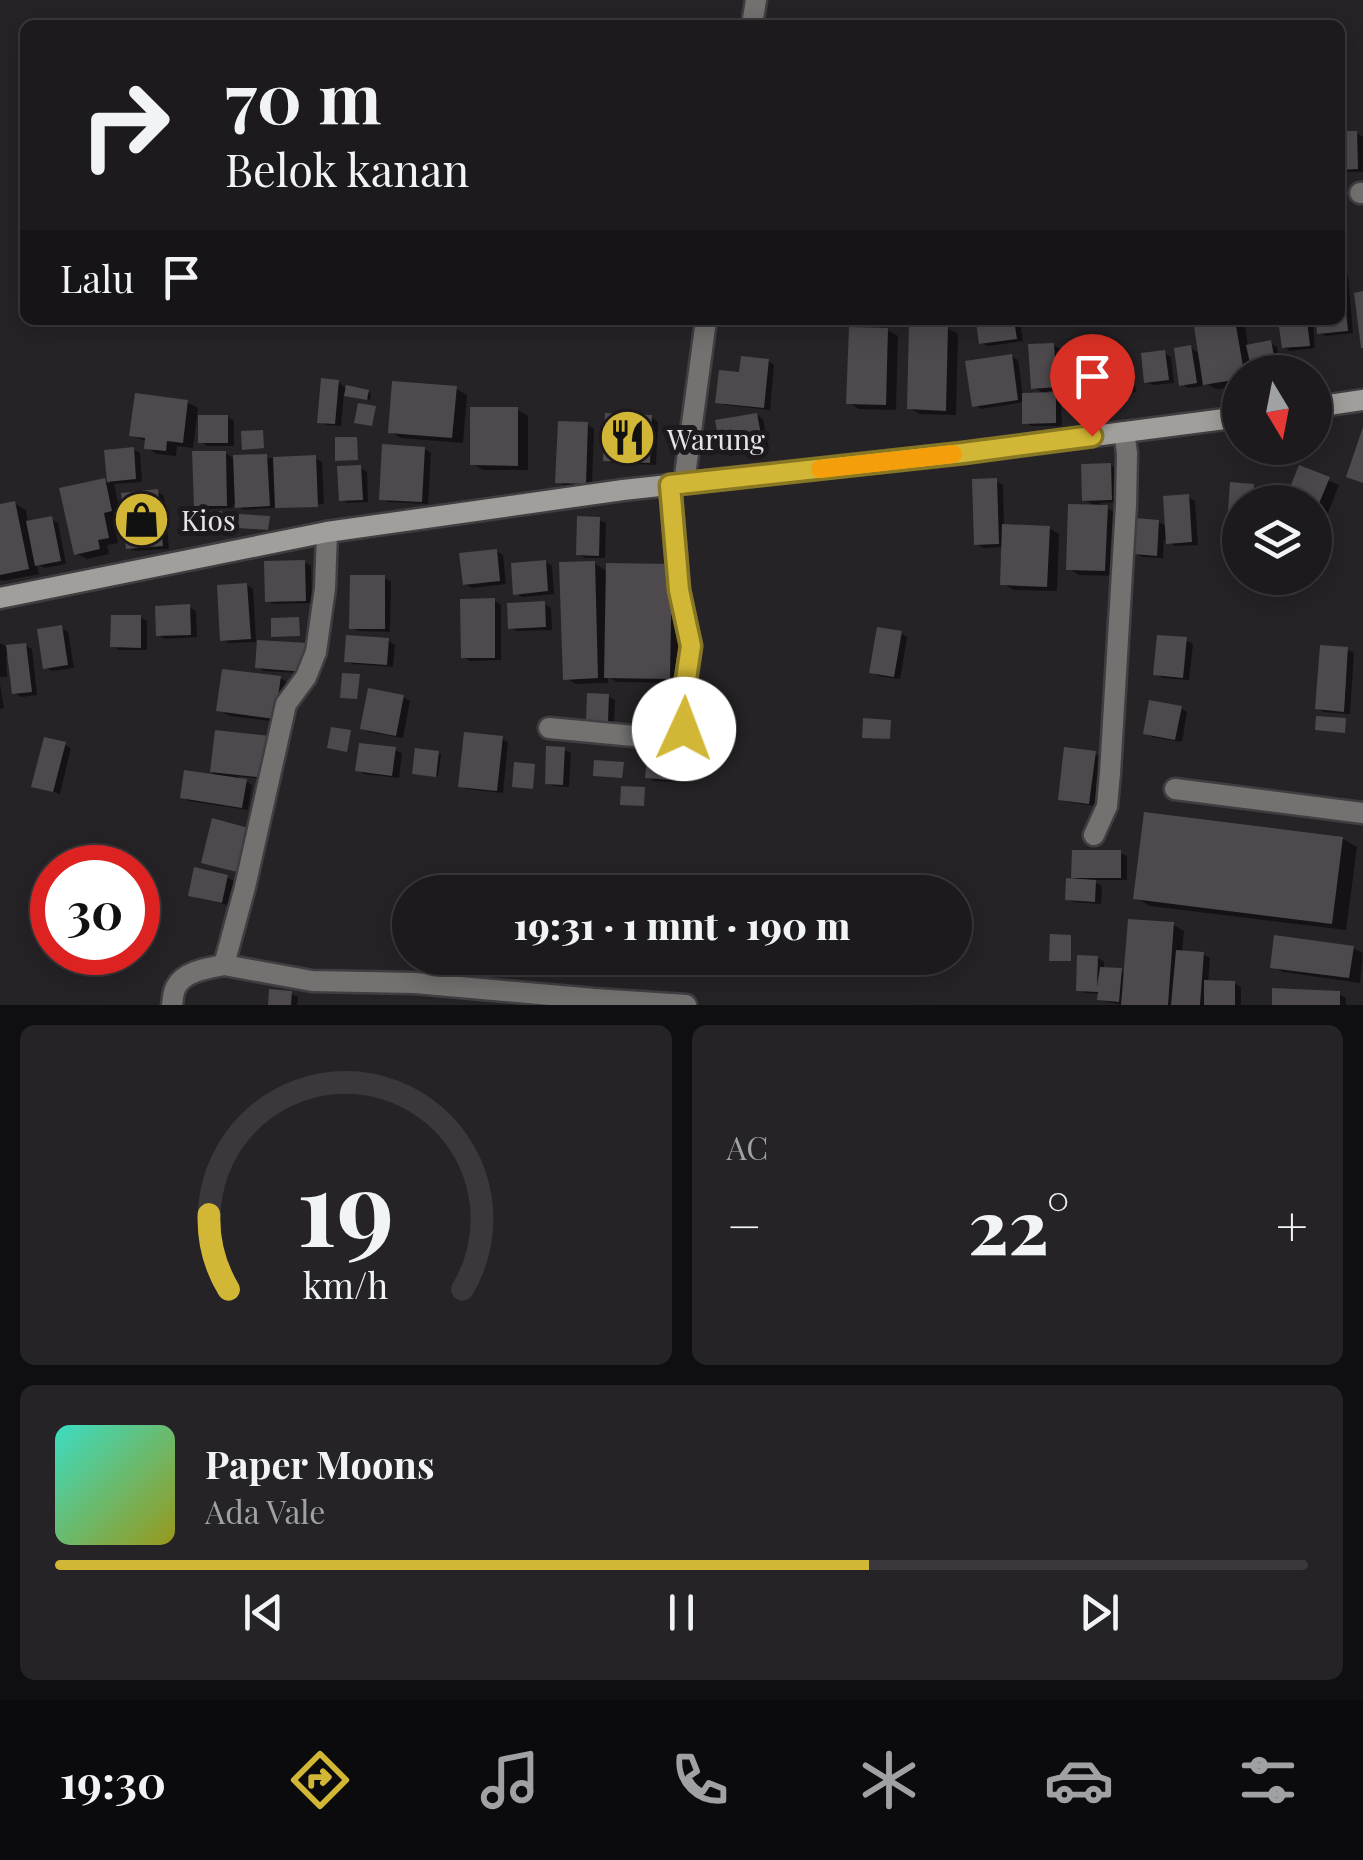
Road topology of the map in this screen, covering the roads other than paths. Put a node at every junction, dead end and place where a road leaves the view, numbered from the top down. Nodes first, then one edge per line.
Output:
1 (705, 325) edge
2 (1363, 400) edge
3 (1332, 405) edge
4 (1222, 421) edge
5 (1126, 442) junction
6 (674, 494) junction
7 (327, 532) junction
8 (0, 598) edge
9 (549, 728) dead end
10 (1175, 789) dead end
11 (1363, 813) edge
12 (1094, 835) dead end
13 (224, 964) junction
14 (172, 1005) edge
15 (686, 1005) edge

1 - 6 street
2 - 3 street
4 - 5 street
5 - 6 street
5 - 12 street
6 - 7 street
6 - 9 street
7 - 8 street
7 - 13 street
10 - 11 street
13 - 14 street
13 - 15 street

